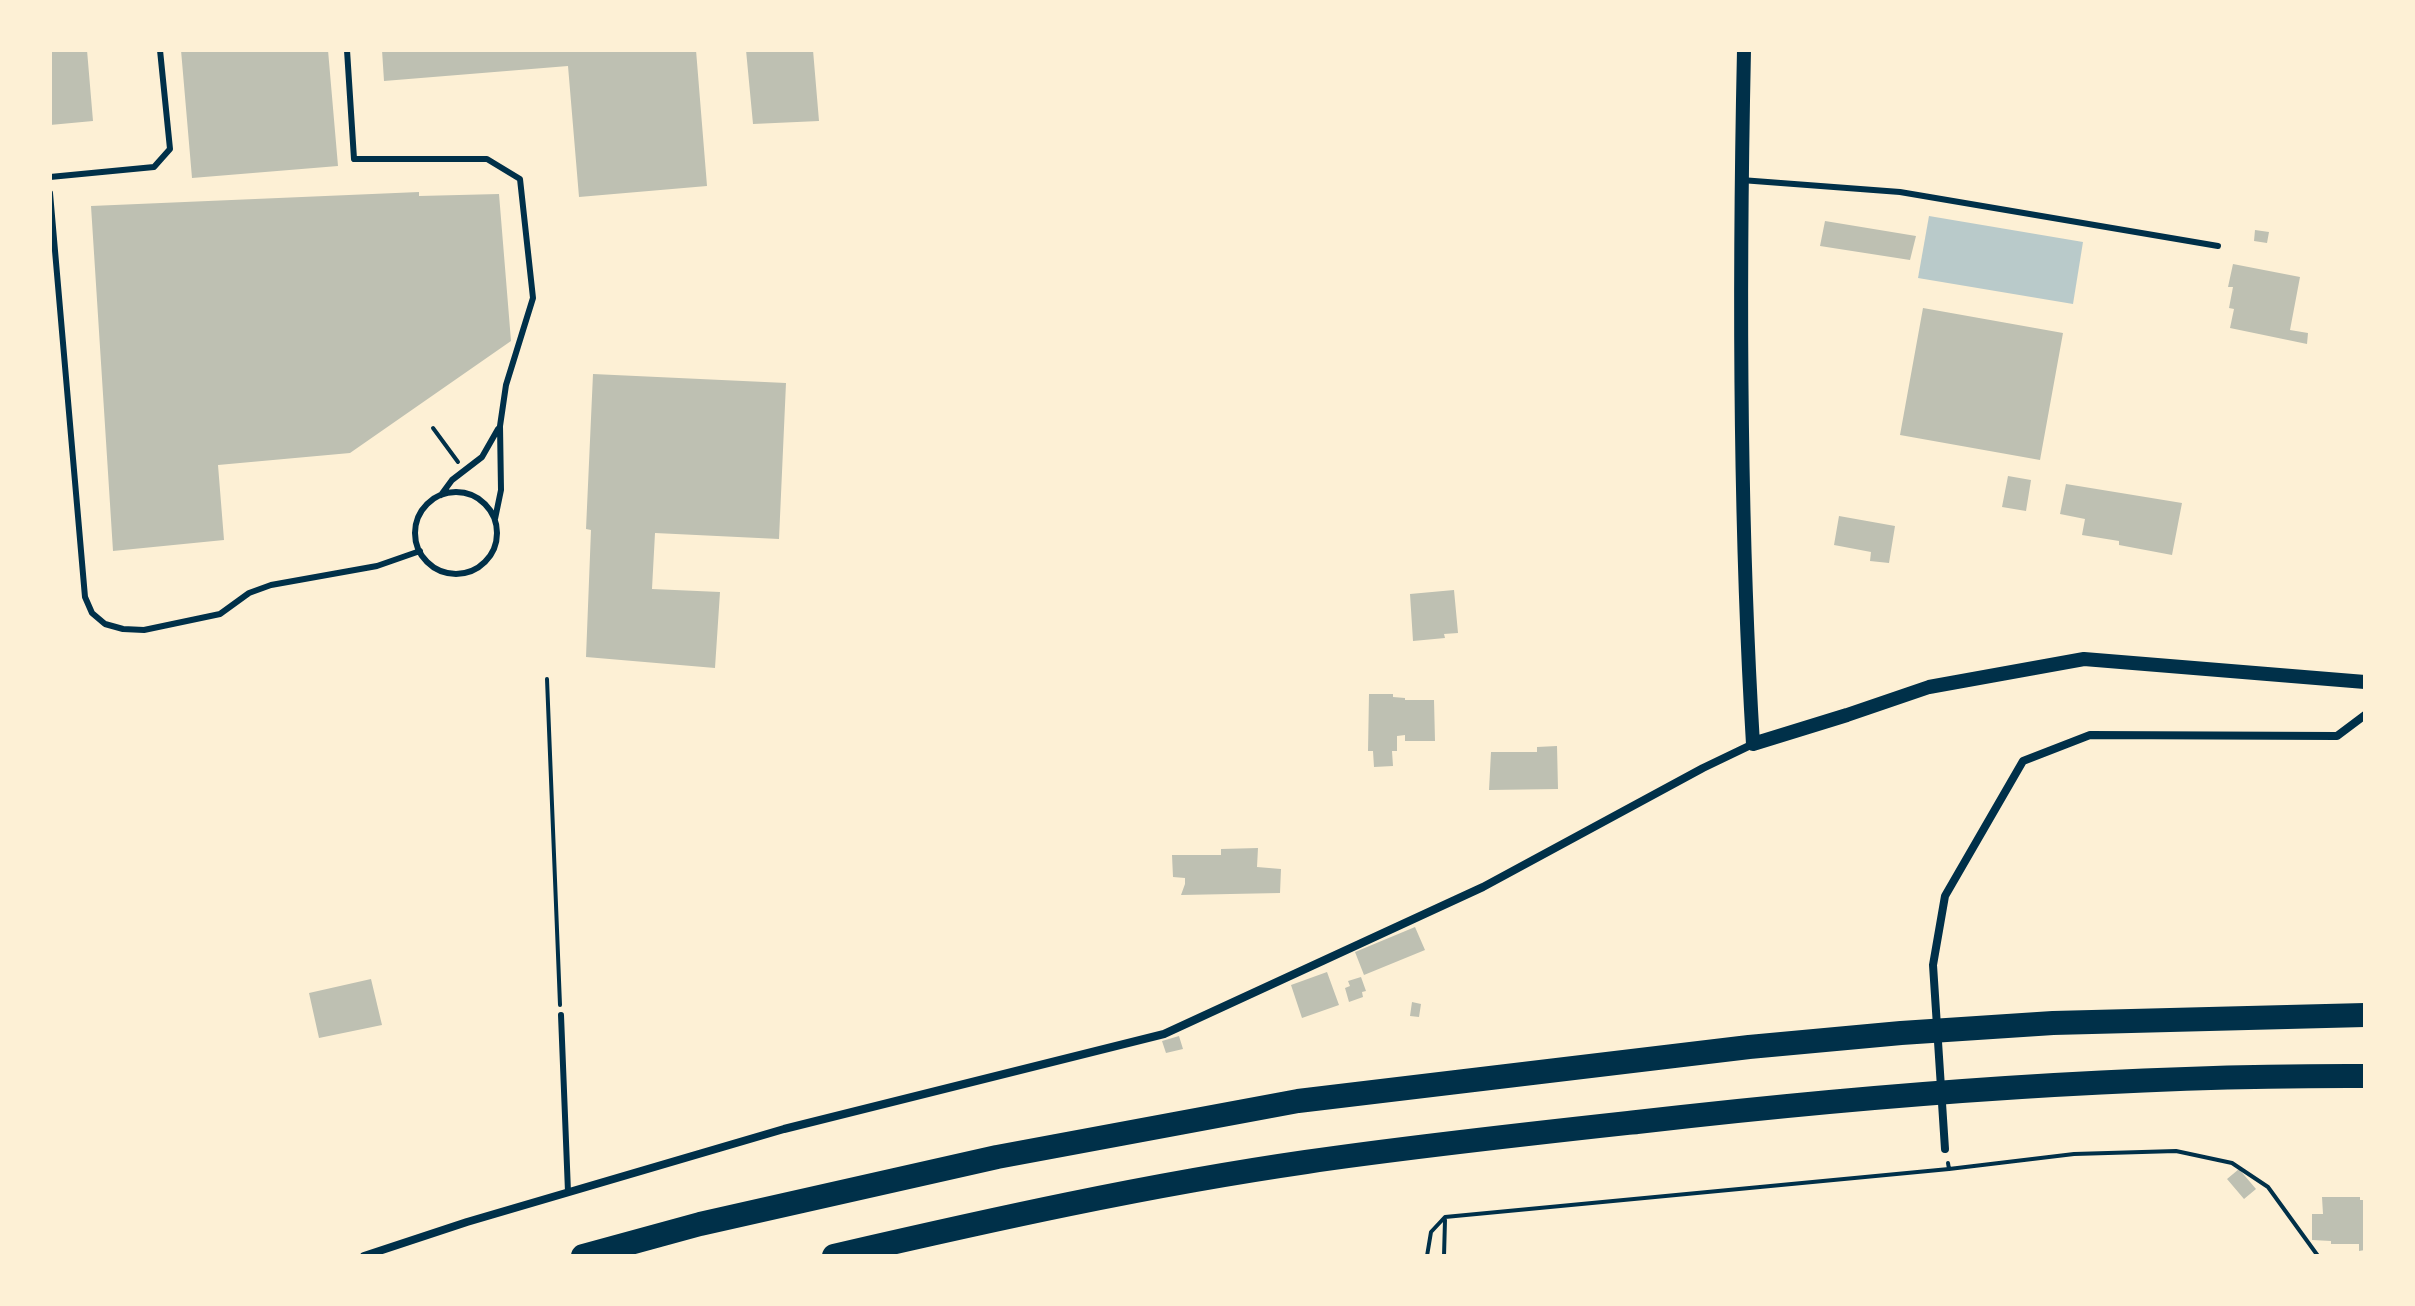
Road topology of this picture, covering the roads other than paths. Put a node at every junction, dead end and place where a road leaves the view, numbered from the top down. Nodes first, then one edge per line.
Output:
1 (160, 50) edge
2 (347, 50) edge
3 (1744, 50) edge
4 (50, 177) edge
5 (1741, 180) junction
6 (50, 193) edge
7 (2218, 246) dead end
8 (500, 426) junction
9 (441, 495) junction
10 (495, 519) junction
11 (420, 551) junction
12 (2365, 682) edge
13 (2365, 715) edge
14 (1753, 744) junction
15 (561, 1015) road end
16 (2365, 1015) edge
17 (2365, 1076) edge
18 (1945, 1149) road end
19 (568, 1192) junction
20 (364, 1256) edge
21 (583, 1256) edge
22 (834, 1256) edge

1 - 4 lane
2 - 8 lane
3 - 5 street
5 - 7 lane
5 - 14 street
6 - 11 lane
8 - 9 lane
8 - 10 lane
9 - 10 lane
9 - 11 lane
10 - 11 lane
12 - 14 street
13 - 18 street
14 - 19 street
15 - 19 lane
16 - 21 highway
17 - 22 highway
19 - 20 street

